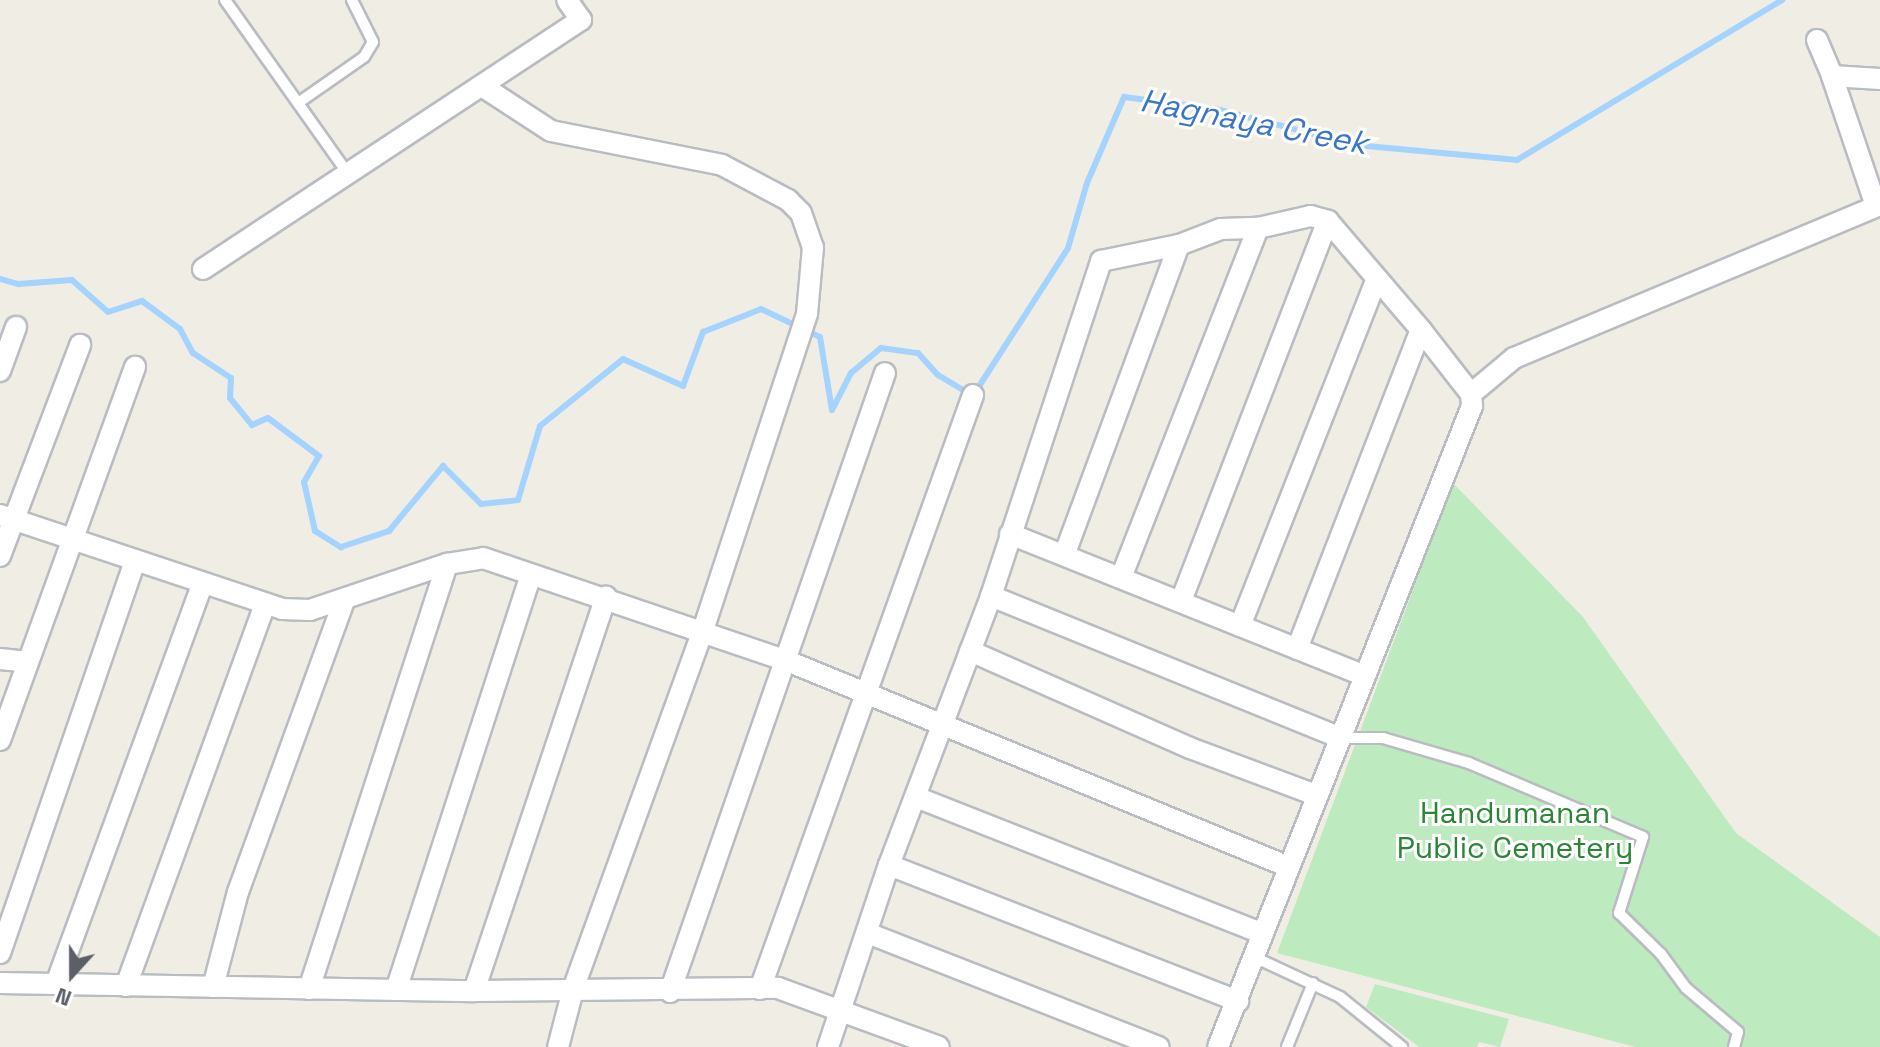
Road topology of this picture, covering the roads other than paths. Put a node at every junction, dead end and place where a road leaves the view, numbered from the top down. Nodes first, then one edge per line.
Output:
1 (225, 0) edge
2 (352, 0) edge
3 (567, 0) edge
4 (1817, 40) dead end
5 (1832, 76) junction
6 (1880, 79) edge
7 (482, 86) junction
8 (298, 103) junction
9 (348, 174) junction
10 (1878, 206) edge
11 (1328, 221) junction
12 (1258, 228) junction
13 (1179, 245) junction
14 (203, 269) dead end
15 (1376, 280) junction
16 (16, 327) dead end
17 (1421, 330) junction
18 (80, 345) dead end
19 (135, 367) dead end
20 (0, 371) edge
21 (885, 373) dead end
22 (1471, 394) junction
23 (973, 395) dead end
24 (6, 517) edge
25 (1010, 534) junction
26 (74, 542) junction
27 (1065, 553) junction
28 (0, 556) edge
29 (134, 563) junction
30 (447, 564) junction
31 (1122, 575) junction
32 (530, 578) junction
33 (202, 585) junction
34 (991, 596) junction
35 (606, 597) junction
36 (344, 600) junction
37 (1181, 601) junction
38 (264, 606) junction
39 (1240, 626) junction
40 (702, 633) junction
41 (1297, 649) junction
42 (970, 651) junction
43 (0, 659) edge
44 (785, 660) junction
45 (28, 662) junction
46 (1365, 676) junction
47 (865, 695) junction
48 (943, 723) junction
49 (1340, 738) junction
50 (0, 740) edge
51 (1316, 795) junction
52 (916, 797) junction
53 (889, 865) junction
54 (1289, 867) junction
55 (870, 934) junction
56 (1263, 934) junction
57 (0, 953) edge
58 (1254, 957) junction
59 (0, 983) edge
60 (1313, 983) junction
61 (56, 984) junction
62 (126, 986) junction
63 (213, 987) junction
64 (309, 989) junction
65 (760, 989) junction
66 (396, 990) junction
67 (573, 990) junction
68 (474, 991) junction
69 (670, 992) junction
70 (1238, 1001) junction
71 (842, 1008) junction
72 (558, 1047) edge
73 (828, 1047) edge
74 (939, 1047) edge
75 (1159, 1047) edge
76 (1218, 1047) edge
77 (1287, 1047) edge
78 (1402, 1047) edge
79 (1734, 1047) edge

1 - 8 lane
2 - 8 lane
3 - 7 street
4 - 5 street
5 - 6 street
5 - 10 street
7 - 9 street
7 - 40 street
8 - 9 lane
9 - 14 street
10 - 22 street
11 - 12 street
11 - 15 street
11 - 37 street
12 - 13 street
12 - 31 street
13 - 25 street
13 - 27 street
15 - 17 street
15 - 39 street
16 - 20 street
17 - 22 street
17 - 41 street
18 - 24 street
19 - 26 street
21 - 44 street
22 - 46 street
23 - 47 street
24 - 26 street
24 - 28 street
25 - 27 street
25 - 34 street
26 - 29 street
26 - 45 street
27 - 31 street
29 - 33 street
29 - 57 street
30 - 32 street
30 - 36 street
30 - 64 street
31 - 37 street
32 - 35 street
32 - 66 street
33 - 38 street
33 - 61 street
34 - 42 street
34 - 49 street
35 - 40 street
35 - 68 street
36 - 38 street
36 - 63 street
37 - 39 street
38 - 62 street
39 - 41 street
40 - 44 street
40 - 67 street
41 - 46 street
42 - 48 street
42 - 51 street
43 - 45 street
44 - 47 street
44 - 69 street
45 - 50 street
46 - 49 street
47 - 48 street
47 - 65 street
48 - 52 street
48 - 54 street
49 - 51 street
49 - 79 lane
51 - 54 street
52 - 53 street
52 - 56 street
53 - 55 street
53 - 70 street
54 - 56 street
55 - 71 street
55 - 75 street
56 - 58 street
58 - 60 lane
58 - 70 street
59 - 61 street
60 - 77 lane
60 - 78 lane
61 - 62 street
62 - 63 street
63 - 64 street
64 - 66 street
65 - 69 street
65 - 71 street
66 - 68 street
67 - 68 street
67 - 69 street
67 - 72 street
70 - 76 street
71 - 73 street
71 - 74 street

